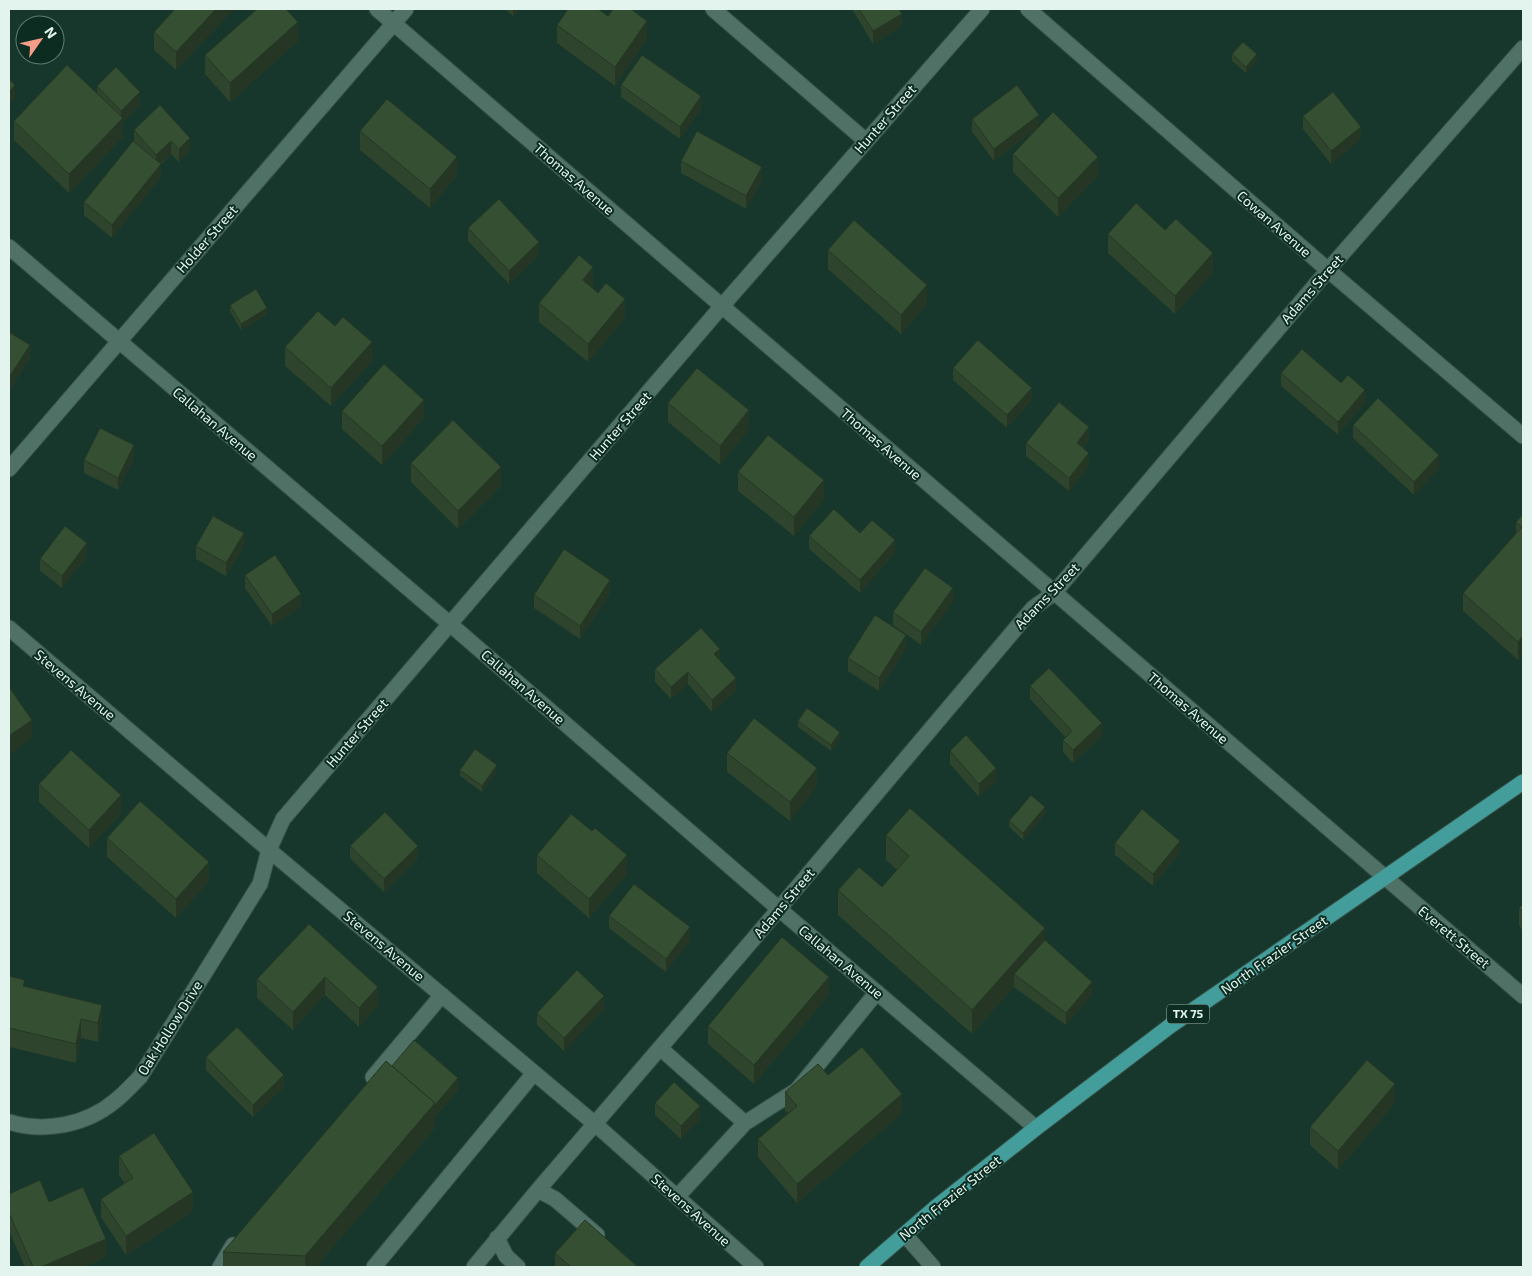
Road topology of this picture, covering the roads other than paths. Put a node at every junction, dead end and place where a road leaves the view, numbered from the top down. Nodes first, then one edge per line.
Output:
1 (376, 9) edge
2 (406, 9) edge
3 (713, 9) edge
4 (982, 9) edge
5 (1028, 9) edge
6 (393, 23) junction
7 (1523, 48) edge
8 (866, 141) junction
9 (9, 247) edge
10 (1328, 270) junction
11 (722, 306) junction
12 (118, 342) junction
13 (1523, 436) edge
14 (9, 469) edge
15 (1054, 593) junction
16 (450, 624) junction
17 (9, 628) edge
18 (1523, 782) edge
19 (269, 850) junction
20 (1385, 879) junction
21 (779, 909) junction
22 (877, 992) junction
23 (442, 995) junction
24 (1523, 996) edge
25 (660, 1048) junction
26 (534, 1073) junction
27 (366, 1085) edge
28 (9, 1122) edge
29 (745, 1123) junction
30 (595, 1124) junction
31 (1036, 1128) junction
32 (538, 1190) junction
33 (677, 1197) junction
34 (905, 1235) junction
35 (240, 1236) edge
36 (497, 1238) junction
37 (605, 1242) edge
38 (220, 1267) edge
39 (374, 1267) edge
40 (474, 1267) edge
41 (518, 1267) edge
42 (756, 1267) edge
43 (867, 1267) edge
44 (933, 1267) edge

1 - 6 street, Thomas Avenue
2 - 6 street, Holder Street
3 - 8 street
4 - 8 street, Hunter Street
5 - 10 street, Cowan Avenue
6 - 11 street, Thomas Avenue
6 - 12 street, Holder Street
7 - 10 street, Adams Street
8 - 11 street, Hunter Street
9 - 12 street, Callahan Avenue
10 - 13 street, Cowan Avenue
10 - 15 street, Adams Street
11 - 15 street, Thomas Avenue
11 - 16 street, Hunter Street
12 - 14 street, Holder Street
12 - 16 street, Callahan Avenue
15 - 20 street, Thomas Avenue
15 - 21 street, Adams Street
16 - 19 street, Hunter Street
16 - 21 street, Callahan Avenue
17 - 19 street, Stevens Avenue
18 - 20 main road, North Frazier Street / TX 75
19 - 23 street, Stevens Avenue
19 - 28 street, Oak Hollow Drive
20 - 24 street, Everett Street
20 - 31 main road, North Frazier Street / TX 75
21 - 22 street, Callahan Avenue
21 - 25 street, Adams Street
22 - 29 street
22 - 31 street, Callahan Avenue
23 - 26 street, Stevens Avenue
23 - 27 street
25 - 29 street
25 - 30 street, Adams Street
26 - 30 street, Stevens Avenue
26 - 39 street
29 - 33 street
30 - 32 street, Adams Street
30 - 33 street, Stevens Avenue
31 - 34 main road, North Frazier Street / TX 75
32 - 36 street, Adams Street
32 - 37 street
33 - 42 street, Stevens Avenue
34 - 43 main road, North Frazier Street / TX 75
34 - 44 street
35 - 38 street
36 - 40 street, Adams Street
36 - 41 street

